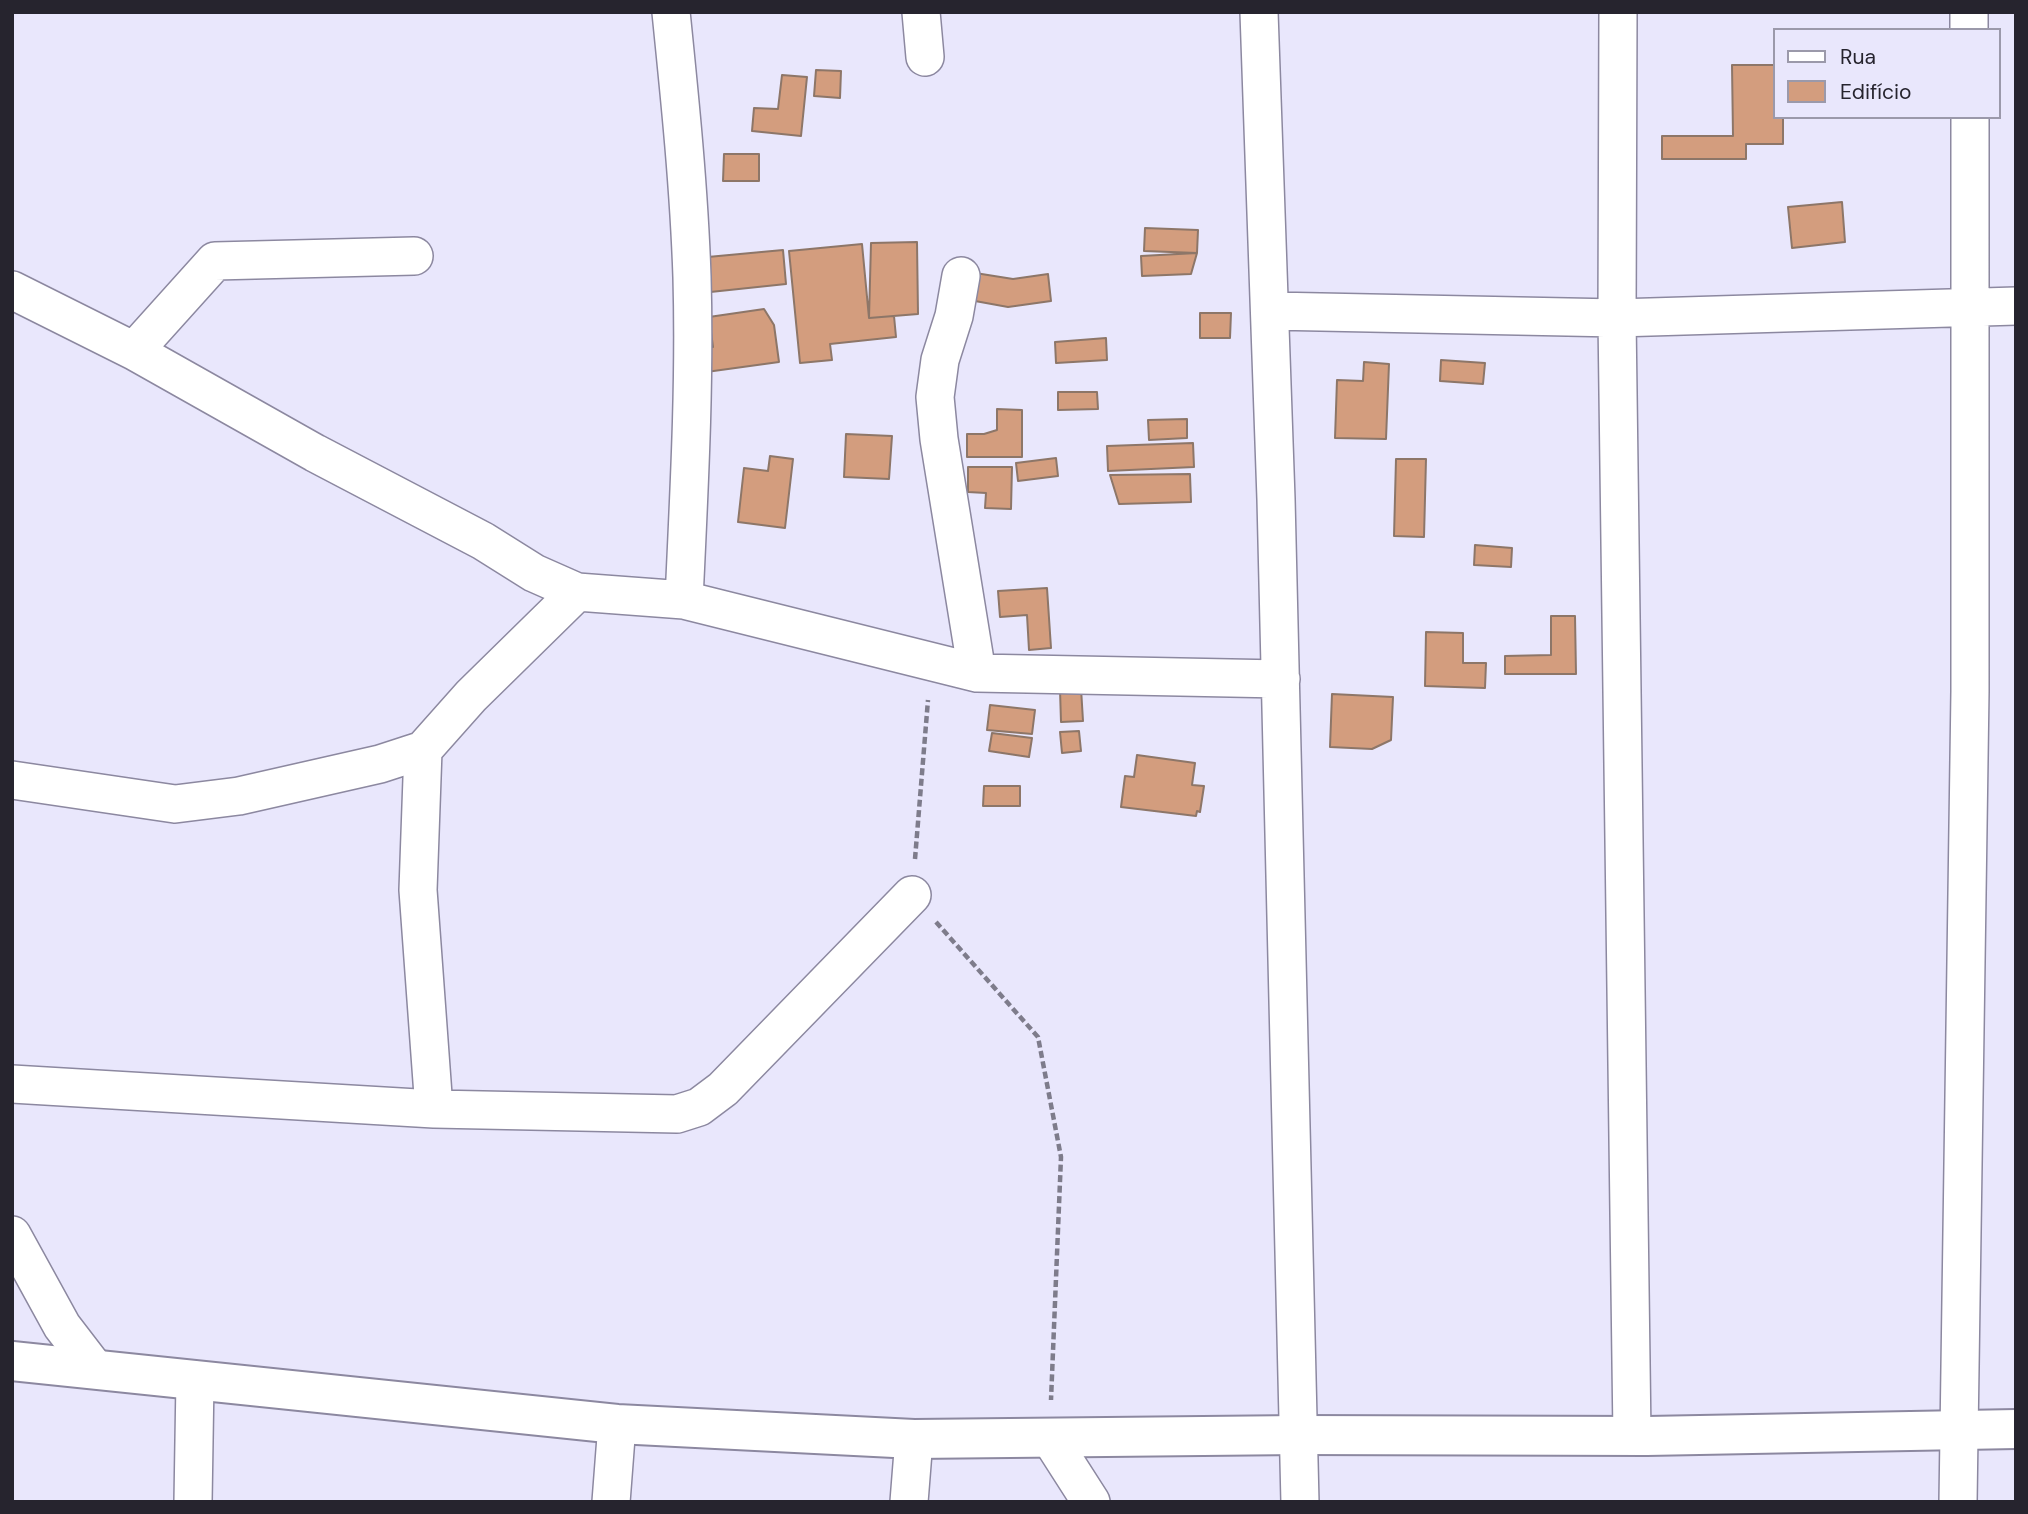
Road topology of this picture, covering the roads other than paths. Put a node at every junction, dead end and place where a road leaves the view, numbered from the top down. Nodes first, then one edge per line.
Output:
1 (671, 12) edge
2 (921, 12) edge
3 (1259, 12) edge
4 (1618, 12) edge
5 (925, 57) dead end
6 (1970, 119) edge
7 (414, 256) dead end
8 (961, 276) dead end
9 (12, 290) edge
10 (1971, 306) junction
11 (2016, 306) edge
12 (1271, 311) junction
13 (1617, 318) junction
14 (134, 351) junction
15 (577, 592) junction
16 (684, 600) junction
17 (977, 673) junction
18 (1281, 679) junction
19 (423, 750) junction
20 (12, 780) edge
21 (912, 895) road end
22 (12, 1084) edge
23 (434, 1109) junction
24 (12, 1235) edge
25 (12, 1361) edge
26 (95, 1369) junction
27 (195, 1380) junction
28 (617, 1424) junction
29 (2016, 1429) edge
30 (1957, 1432) junction
31 (1299, 1435) junction
32 (1632, 1436) junction
33 (1050, 1438) junction
34 (914, 1439) junction
35 (193, 1502) edge
36 (611, 1502) edge
37 (909, 1502) edge
38 (1091, 1502) edge
39 (1300, 1502) edge
40 (1958, 1502) edge

1 - 16 street
2 - 5 street
3 - 12 street
4 - 13 street
6 - 10 street
7 - 14 street
8 - 17 street
9 - 14 street
10 - 11 street
10 - 13 street
10 - 30 street
12 - 13 street
12 - 18 street
13 - 32 street
14 - 15 street
15 - 16 street
15 - 19 street
16 - 17 street
17 - 18 street
18 - 31 street
19 - 20 street
19 - 23 street
21 - 23 street
22 - 23 street
24 - 26 street
25 - 26 street
26 - 27 street
27 - 28 street
27 - 35 street
28 - 34 street
28 - 36 street
29 - 30 street
30 - 32 street
30 - 40 street
31 - 32 street
31 - 33 street
31 - 39 street
33 - 34 street
33 - 38 street
34 - 37 street

